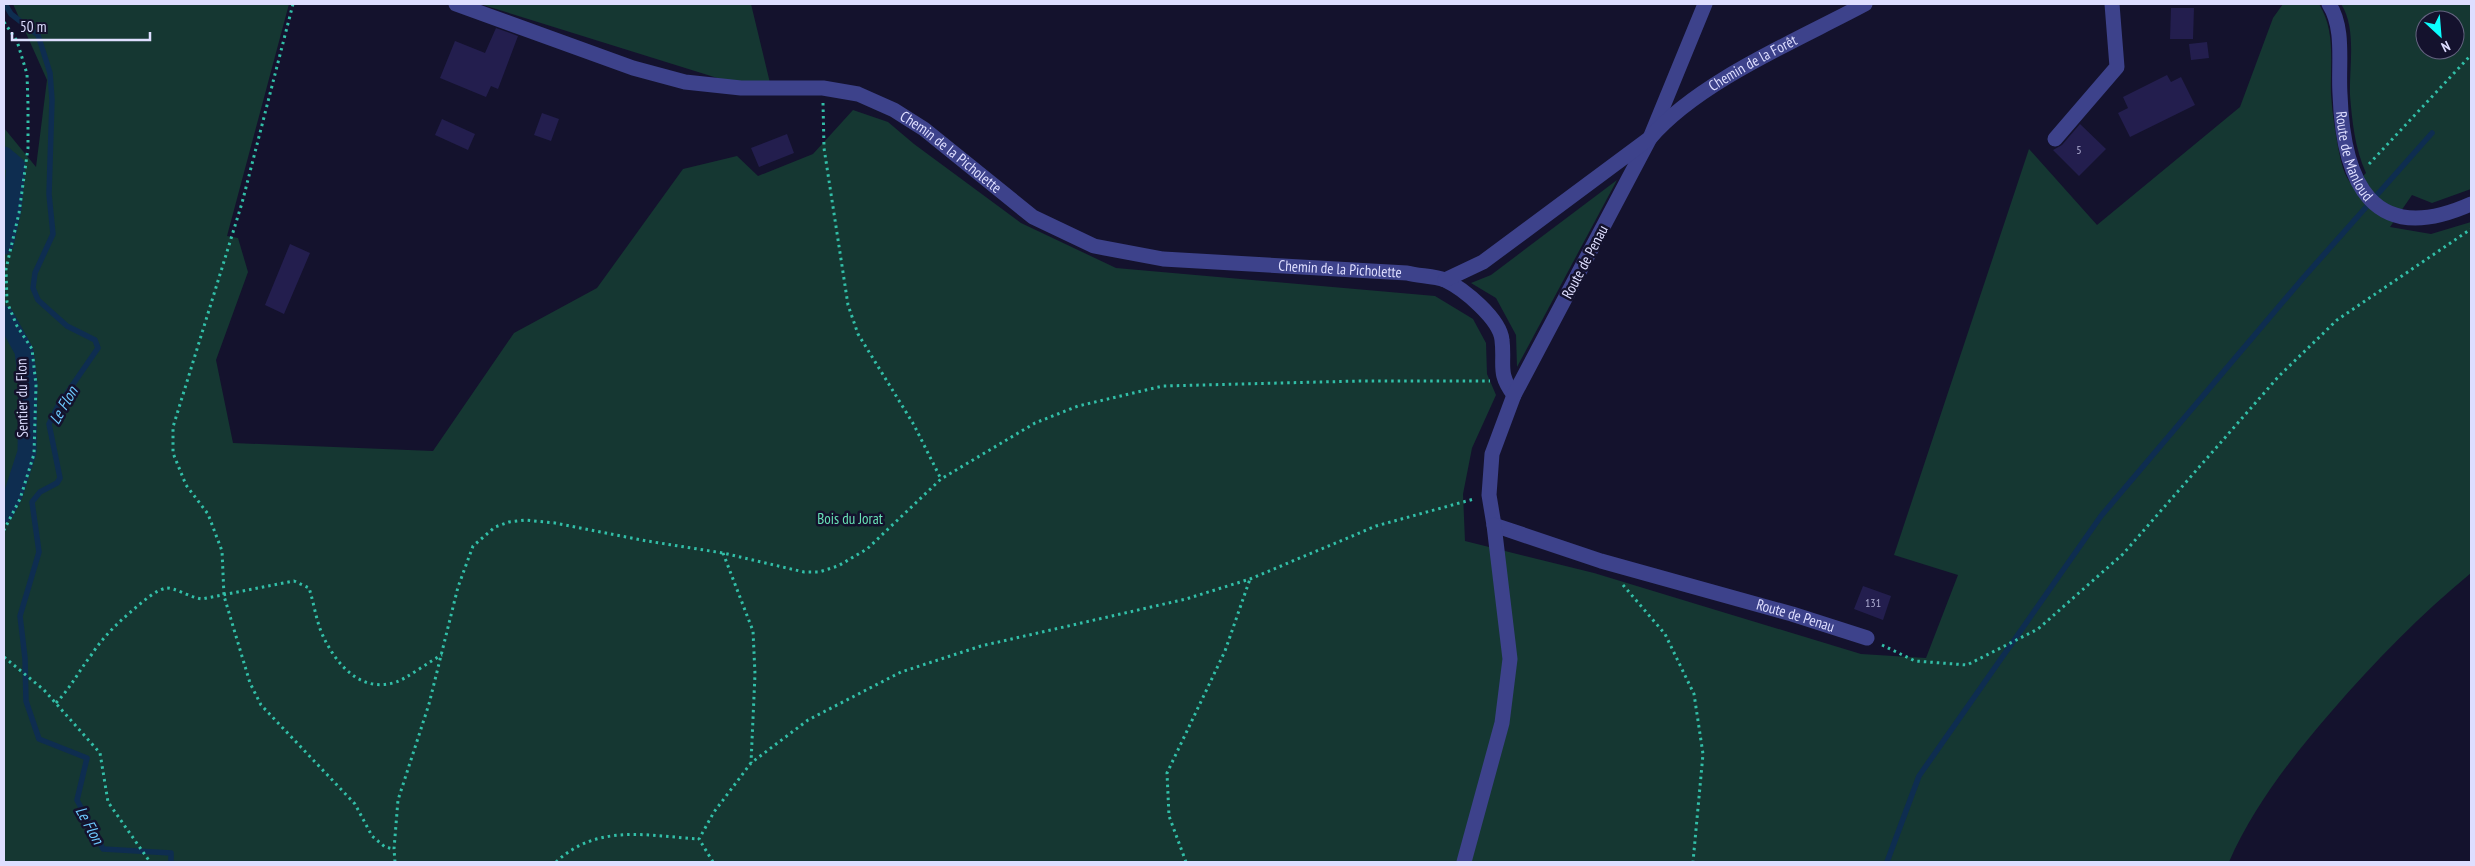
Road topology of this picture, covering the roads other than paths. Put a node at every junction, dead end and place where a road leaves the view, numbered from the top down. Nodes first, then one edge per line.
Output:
1 (456, 4) edge
2 (1705, 4) edge
3 (1865, 4) edge
4 (2112, 4) edge
5 (2329, 4) edge
6 (1650, 138) junction
7 (2055, 139) dead end
8 (2471, 204) edge
9 (1445, 280) junction
10 (1514, 395) junction
11 (1494, 525) junction
12 (1866, 638) road end
13 (1464, 862) edge

1 - 9 street, Chemin de la Picholette
2 - 6 street, Route de Penau
3 - 6 street, Chemin de la Forêt
4 - 7 street
5 - 8 street, Route de Manloud
6 - 9 street
6 - 10 street, Route de Penau
9 - 10 street
10 - 11 street, Route de Penau
11 - 12 street, Route de Penau
11 - 13 street, Route de Penau

